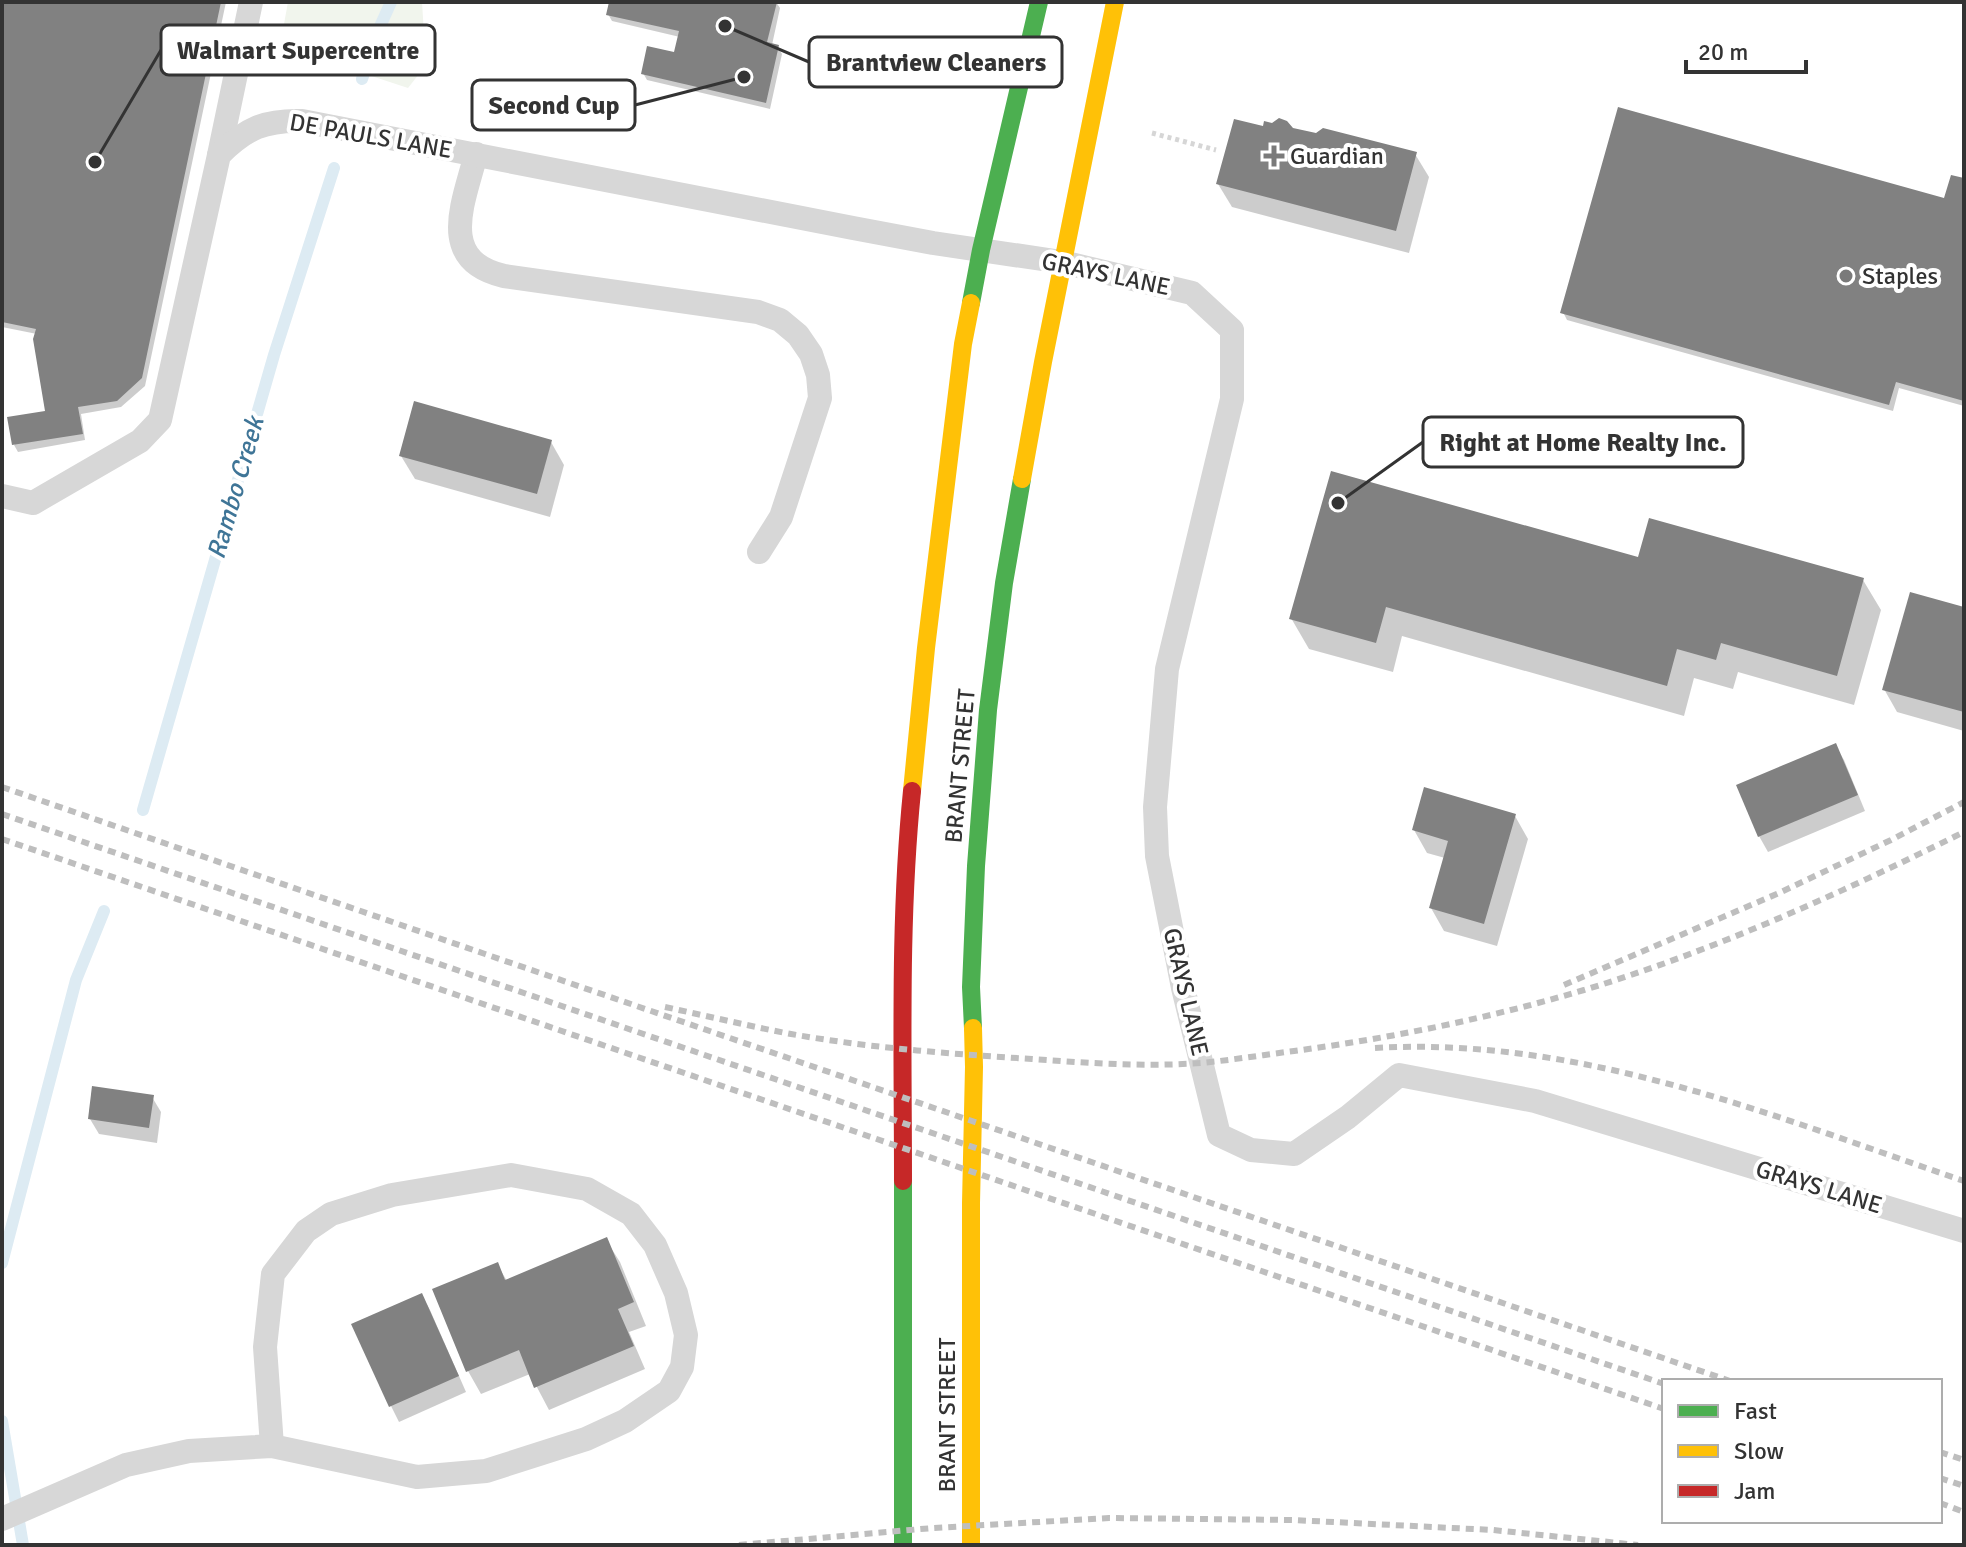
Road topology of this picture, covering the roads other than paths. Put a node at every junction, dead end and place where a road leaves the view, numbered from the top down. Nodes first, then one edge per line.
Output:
1 (251, 2) edge
2 (1039, 2) edge
3 (1115, 2) edge
4 (476, 154) junction
5 (219, 155) junction
6 (981, 250) junction
7 (1062, 262) junction
8 (2, 496) edge
9 (759, 552) dead end
10 (1964, 1231) edge
11 (272, 1446) junction
12 (2, 1519) edge
13 (903, 1545) edge
14 (971, 1545) edge

1 - 5 lane
2 - 6 main road, BRANT STREET
3 - 7 main road, BRANT STREET
4 - 5 lane, DE PAULS LANE
4 - 6 lane, DE PAULS LANE
4 - 9 lane
5 - 8 lane
6 - 7 lane, GRAYS LANE
6 - 13 main road, BRANT STREET
7 - 10 lane, GRAYS LANE
7 - 14 main road, BRANT STREET
11 - 11 lane
11 - 12 lane

